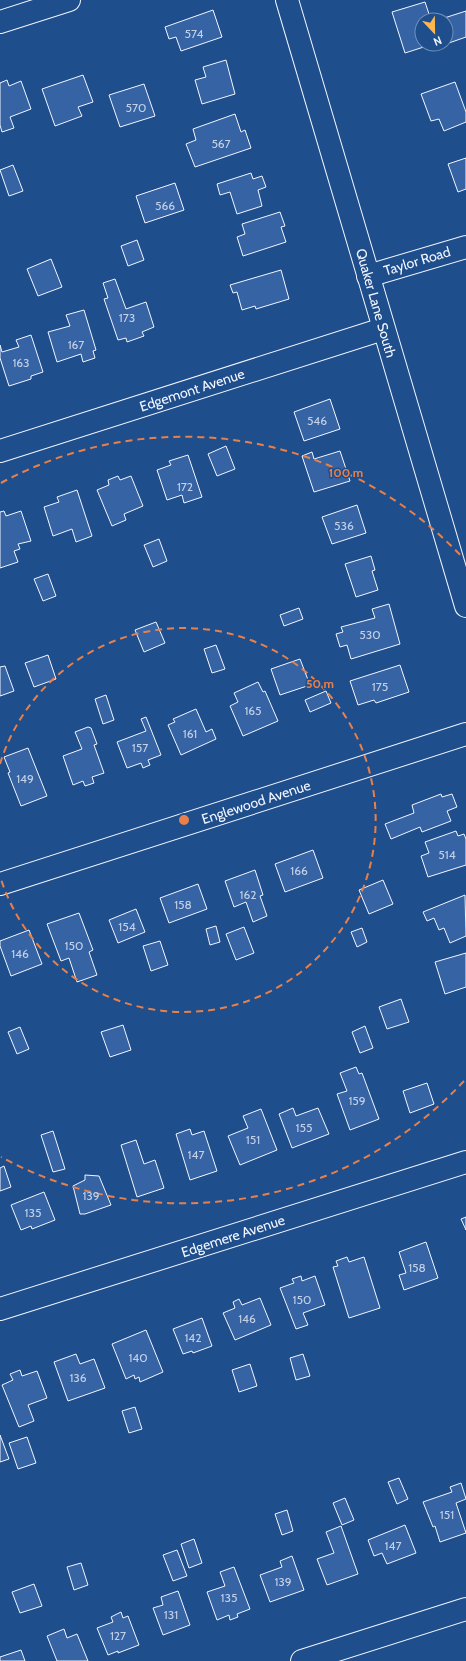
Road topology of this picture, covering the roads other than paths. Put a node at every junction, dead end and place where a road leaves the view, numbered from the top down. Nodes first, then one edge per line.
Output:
1 (69, 0) edge
2 (287, 0) edge
3 (0, 22) edge
4 (466, 247) edge
5 (368, 276) junction
6 (383, 329) junction
7 (0, 451) edge
8 (466, 606) edge
9 (466, 734) edge
10 (0, 884) edge
11 (466, 1162) edge
12 (0, 1309) edge
13 (466, 1609) edge
14 (302, 1661) edge

1 - 3 street
2 - 5 street, Quaker Lane South
4 - 5 street, Taylor Road
5 - 6 street, Quaker Lane South
6 - 7 street, Edgemont Avenue
6 - 8 street, Quaker Lane South
9 - 10 street, Englewood Avenue
11 - 12 street, Edgemere Avenue
13 - 14 street

